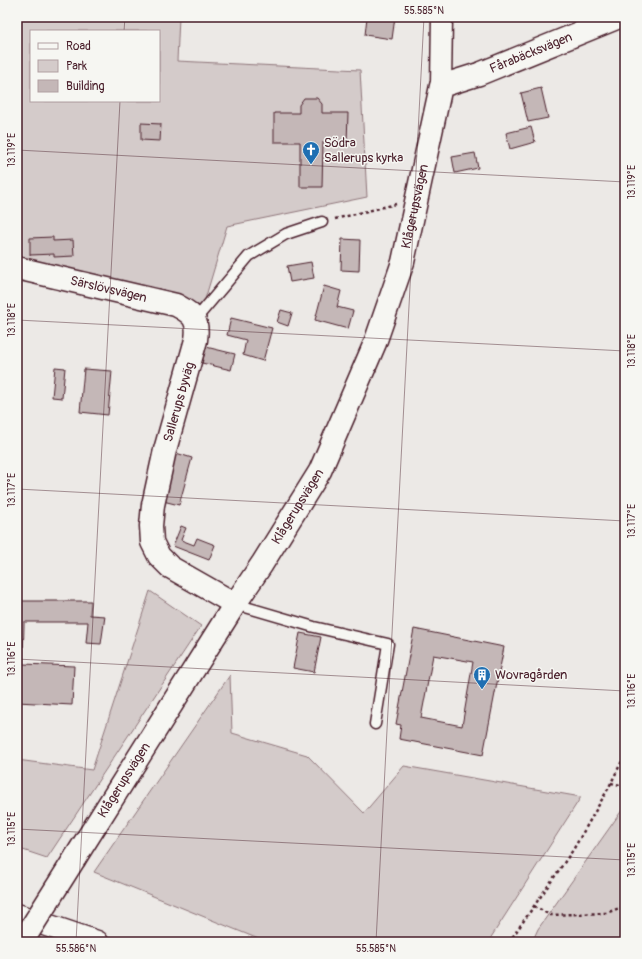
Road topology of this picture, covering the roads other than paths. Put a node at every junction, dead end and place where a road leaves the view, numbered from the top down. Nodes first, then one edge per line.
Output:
1 (442, 17) edge
2 (619, 17) edge
3 (441, 86) junction
4 (322, 222) road end
5 (17, 268) edge
6 (195, 320) junction
7 (235, 604) junction
8 (375, 724) dead end
9 (17, 915) edge
10 (22, 942) edge
11 (97, 942) edge

1 - 3 street, Klågerupsvägen
2 - 3 main road, Fårabäcksvägen
3 - 7 main road, Klågerupsvägen
4 - 6 lane
5 - 6 main road, Särslövsvägen
6 - 7 main road, Sallerups byväg
7 - 8 lane
7 - 10 main road, Klågerupsvägen, bridge
9 - 11 main road

